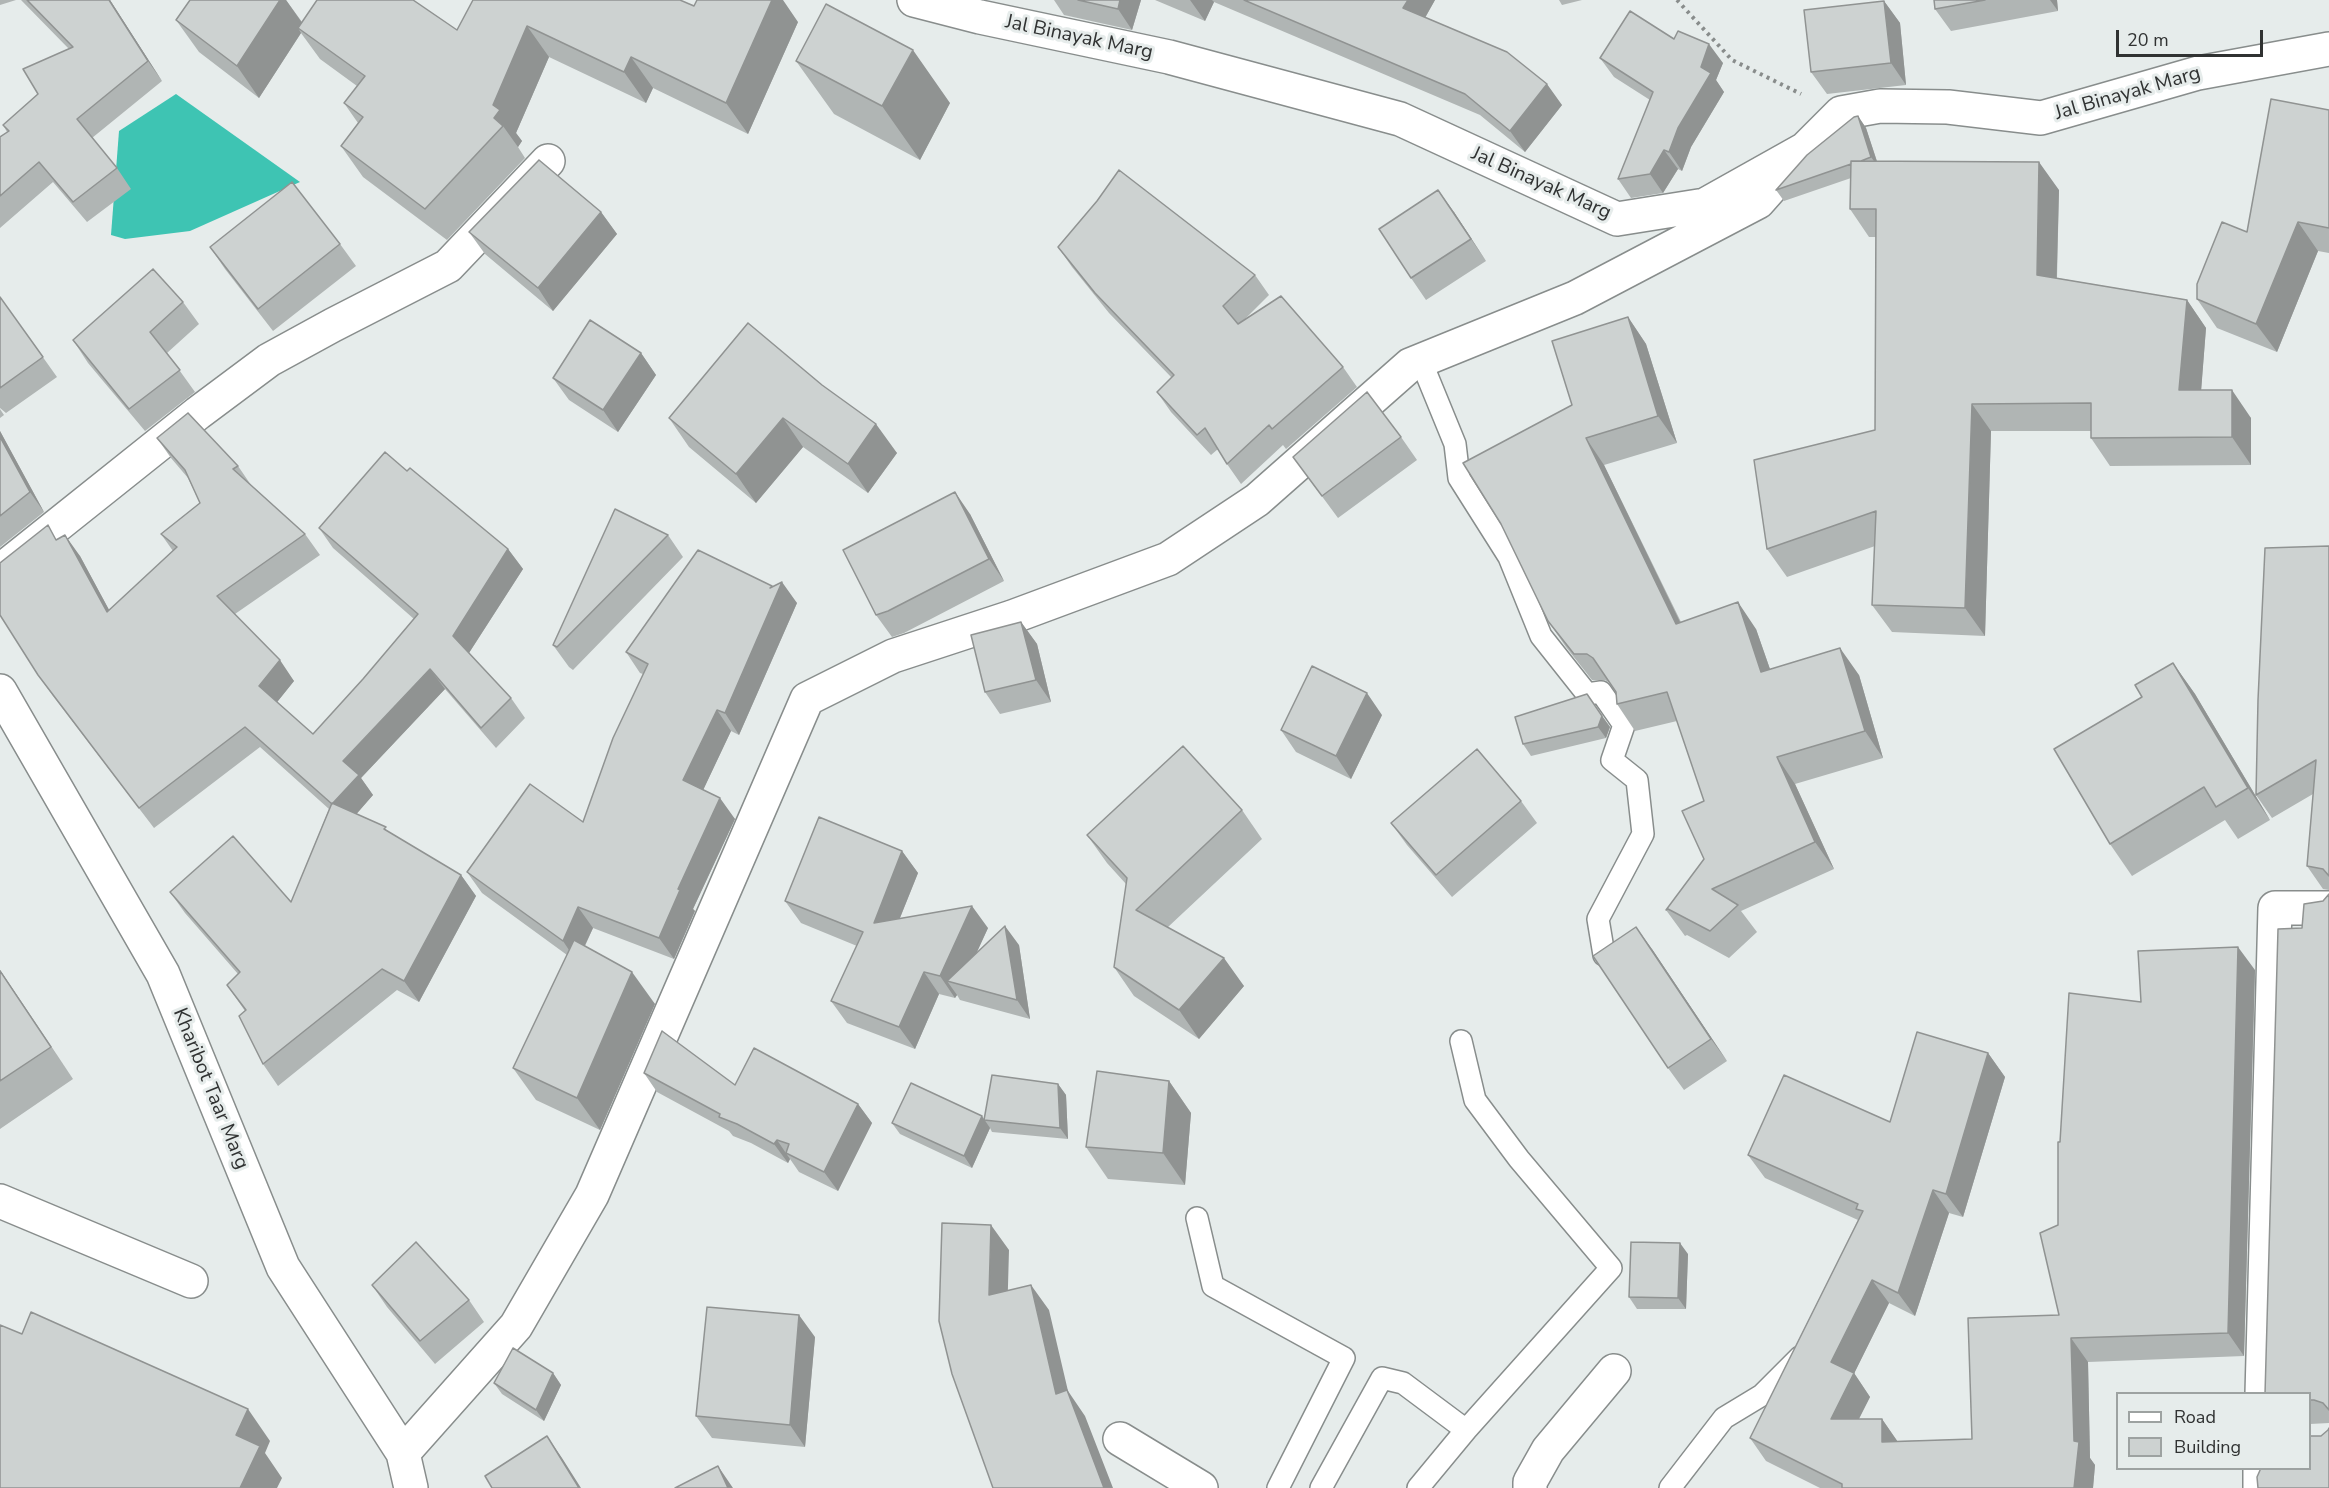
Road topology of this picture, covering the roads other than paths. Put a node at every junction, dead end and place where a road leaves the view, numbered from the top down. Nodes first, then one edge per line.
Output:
1 (914, 0) edge
2 (2329, 49) edge
3 (1805, 149) junction
4 (549, 161) dead end
5 (1421, 361) junction
6 (0, 571) edge
7 (0, 692) edge
8 (2329, 908) edge
9 (1604, 955) edge
10 (1461, 1041) dead end
11 (0, 1201) edge
12 (1197, 1218) dead end
13 (191, 1281) dead end
14 (1804, 1352) edge
15 (1614, 1371) dead end
16 (2262, 1392) edge
17 (1466, 1430) junction
18 (1120, 1439) dead end
19 (403, 1453) junction
20 (2260, 1470) edge
21 (411, 1488) edge
22 (1201, 1488) edge
23 (1278, 1488) edge
24 (1321, 1488) edge
25 (1418, 1488) edge
26 (1530, 1488) edge
27 (1670, 1488) edge
28 (2260, 1488) edge

1 - 3 street, Jal Binayak Marg
2 - 3 street, Jal Binayak Marg
3 - 5 street
4 - 6 street
5 - 9 lane
5 - 19 street
7 - 19 street, Kharibot Taar Marg
8 - 16 street
10 - 17 lane
11 - 13 street
12 - 23 lane
14 - 27 lane
15 - 26 street
17 - 24 lane
17 - 25 lane
18 - 22 street
19 - 21 street, Kharibot Taar Marg
20 - 28 street

